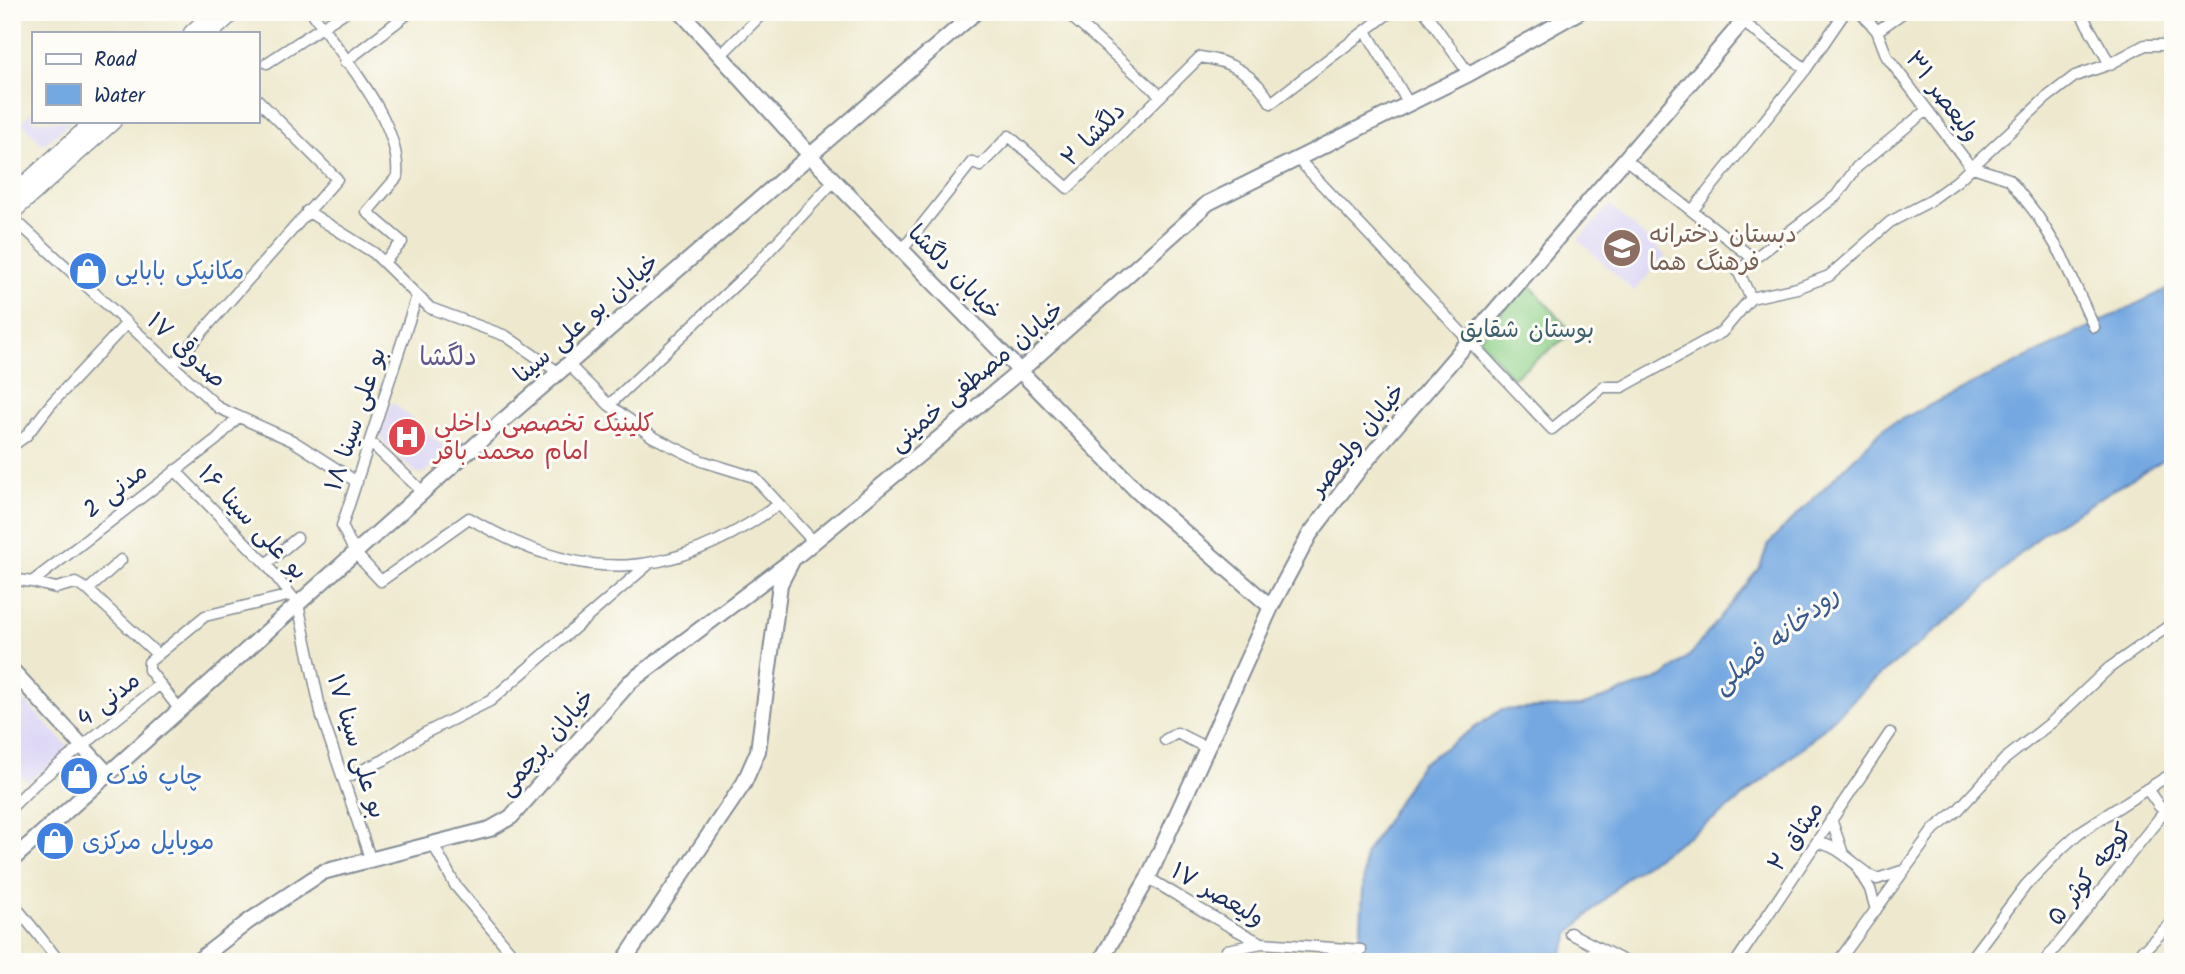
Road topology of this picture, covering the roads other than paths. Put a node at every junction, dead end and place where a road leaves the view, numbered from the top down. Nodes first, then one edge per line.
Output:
1 (215, 12) edge
2 (233, 12) edge
3 (312, 12) edge
4 (345, 12) edge
5 (411, 12) edge
6 (681, 12) edge
7 (764, 12) edge
8 (976, 12) edge
9 (1066, 12) edge
10 (1390, 12) edge
11 (1425, 12) edge
12 (1579, 12) edge
13 (1845, 12) edge
14 (1861, 12) edge
15 (1904, 12) edge
16 (2080, 12) edge
17 (1748, 18) edge
18 (323, 28) junction
19 (1366, 31) junction
20 (1877, 31) junction
21 (193, 32) edge
22 (211, 32) edge
23 (2173, 45) edge
24 (720, 56) junction
25 (345, 61) junction
26 (267, 63) dead end
27 (2110, 64) junction
28 (1806, 69) junction
29 (1469, 74) junction
30 (1161, 96) junction
31 (259, 101) edge
32 (1409, 104) junction
33 (1927, 110) junction
34 (94, 122) edge
35 (112, 122) edge
36 (809, 155) junction
37 (1298, 159) junction
38 (1625, 159) junction
39 (1970, 166) junction
40 (834, 181) junction
41 (12, 195) edge
42 (307, 211) junction
43 (1692, 211) junction
44 (12, 215) edge
45 (901, 250) junction
46 (1754, 259) junction
47 (384, 262) junction
48 (417, 296) junction
49 (1751, 298) junction
50 (127, 323) junction
51 (2094, 327) dead end
52 (1468, 340) junction
53 (173, 365) junction
54 (563, 368) junction
55 (1019, 372) junction
56 (609, 405) junction
57 (237, 418) junction
58 (370, 442) junction
59 (12, 446) edge
60 (176, 470) junction
61 (357, 482) junction
62 (423, 492) junction
63 (779, 504) junction
64 (298, 538) dead end
65 (814, 542) junction
66 (355, 553) junction
67 (793, 559) junction
68 (121, 560) dead end
69 (650, 563) junction
70 (266, 564) junction
71 (12, 579) edge
72 (32, 582) junction
73 (88, 590) junction
74 (295, 599) junction
75 (1271, 607) junction
76 (2173, 623) edge
77 (158, 655) junction
78 (12, 670) edge
79 (160, 684) junction
80 (180, 710) junction
81 (1890, 733) dead end
82 (1165, 740) dead end
83 (82, 746) junction
84 (1207, 748) junction
85 (2173, 773) edge
86 (108, 774) junction
87 (343, 779) junction
88 (2147, 789) junction
89 (12, 807) edge
90 (2169, 814) edge
91 (1831, 820) junction
92 (432, 842) junction
93 (1816, 843) junction
94 (1844, 855) junction
95 (370, 858) junction
96 (12, 860) edge
97 (1857, 867) junction
98 (1905, 870) junction
99 (1148, 878) junction
100 (12, 902) edge
101 (1876, 910) junction
102 (2173, 921) edge
103 (1570, 933) dead end
104 (1262, 943) junction
105 (1594, 946) junction
106 (1361, 950) dead end
107 (2142, 950) junction
108 (60, 962) edge
109 (197, 962) edge
110 (519, 962) edge
111 (624, 962) edge
112 (1100, 962) edge
113 (1221, 962) edge
114 (1591, 962) edge
115 (1626, 962) edge
116 (1736, 962) edge
117 (1839, 962) edge
118 (1968, 962) edge
119 (2044, 962) edge
120 (2132, 962) edge
121 (2155, 962) edge

1 - 21 main road
2 - 22 main road
3 - 18 street
4 - 18 street
5 - 25 street
6 - 24 street, خیابان دلگشا
7 - 24 street
8 - 36 street, خیابان بو علی سینا
9 - 30 street
10 - 19 street
11 - 29 street
12 - 29 street, خیابان مصطفی خمینی
13 - 28 street
14 - 20 street, ولیعصر ۳۱
15 - 20 street
16 - 27 street
17 - 28 street
17 - 38 street, خیابان ولیعصر
18 - 25 street
18 - 26 street
19 - 30 street, دلگشا ۲
19 - 32 street
20 - 33 street, ولیعصر ۳۱
23 - 27 street
24 - 36 street, خیابان دلگشا
25 - 47 street
27 - 39 street
28 - 43 street
29 - 32 street, خیابان مصطفی خمینی
30 - 45 street, دلگشا ۲
31 - 42 street
32 - 37 street, خیابان مصطفی خمینی
33 - 39 street, ولیعصر ۳۱
33 - 46 street
34 - 41 main road
35 - 44 main road
36 - 40 street, خیابان دلگشا
36 - 54 street, خیابان بو علی سینا
37 - 52 street
37 - 55 street, خیابان مصطفی خمینی
38 - 43 street
38 - 52 street, خیابان ولیعصر
39 - 49 street
39 - 51 street, ولیعصر ۳۱
40 - 45 street, خیابان دلگشا
40 - 56 street
42 - 47 street
42 - 53 street
43 - 46 street
44 - 50 street, صدوقی ۱۷
45 - 55 street, خیابان دلگشا
46 - 49 street
47 - 48 street
48 - 54 street
48 - 58 street, بو علی سینا ۱۸
49 - 52 street
50 - 53 street, صدوقی ۱۷
50 - 59 street
52 - 75 street, خیابان ولیعصر
53 - 57 street, صدوقی ۱۷
54 - 56 street
54 - 62 street, خیابان بو علی سینا
55 - 65 street, خیابان مصطفی خمینی
55 - 75 street, خیابان دلگشا
56 - 63 street
57 - 60 street, مدنی 2
57 - 61 street, صدوقی ۱۷
58 - 61 street, بو علی سینا ۱۸
58 - 62 street
60 - 70 street, بو علی سینا ۱۶
60 - 72 street, مدنی 2
61 - 66 street, بو علی سینا ۱۸
62 - 66 street, خیابان بو علی سینا
63 - 65 street
63 - 69 street
64 - 70 street
65 - 67 street, خیابان مصطفی خمینی
66 - 69 street
66 - 74 street, خیابان بو علی سینا
67 - 92 street, خیابان پرچمی
67 - 111 street, خیابان مصطفی خمینی
68 - 73 street
69 - 87 street
70 - 74 street, بو علی سینا ۱۶
71 - 72 street
72 - 73 street
73 - 77 street
74 - 77 street
74 - 80 street, خیابان بو علی سینا
74 - 87 street, بو علی سینا ۱۷
75 - 84 street, خیابان ولیعصر
76 - 98 street
77 - 79 street
78 - 83 street
79 - 80 street
79 - 83 street, مدنی 4
80 - 86 street, خیابان بو علی سینا
81 - 91 street, میثاق ۲
82 - 84 street
83 - 86 street
83 - 89 street, مدنی 4
84 - 99 street, خیابان ولیعصر
85 - 88 street
86 - 96 street, خیابان بو علی سینا
87 - 95 street, بو علی سینا ۱۷
88 - 90 street
88 - 118 street
90 - 119 street, کوچه کوثر ۵
91 - 93 street, میثاق ۲
91 - 94 street
92 - 95 street, خیابان پرچمی
92 - 110 street
93 - 94 street
93 - 116 street, میثاق ۲
94 - 97 street
95 - 109 street, خیابان پرچمی
97 - 98 street
97 - 101 street
98 - 101 street
99 - 104 street, ولیعصر ۱۷
99 - 112 street, خیابان ولیعصر
100 - 108 street
101 - 117 street
102 - 107 street
103 - 105 street
104 - 106 street
104 - 113 street, ولیعصر ۱۷
105 - 114 street
105 - 115 street
107 - 120 street
107 - 121 street

